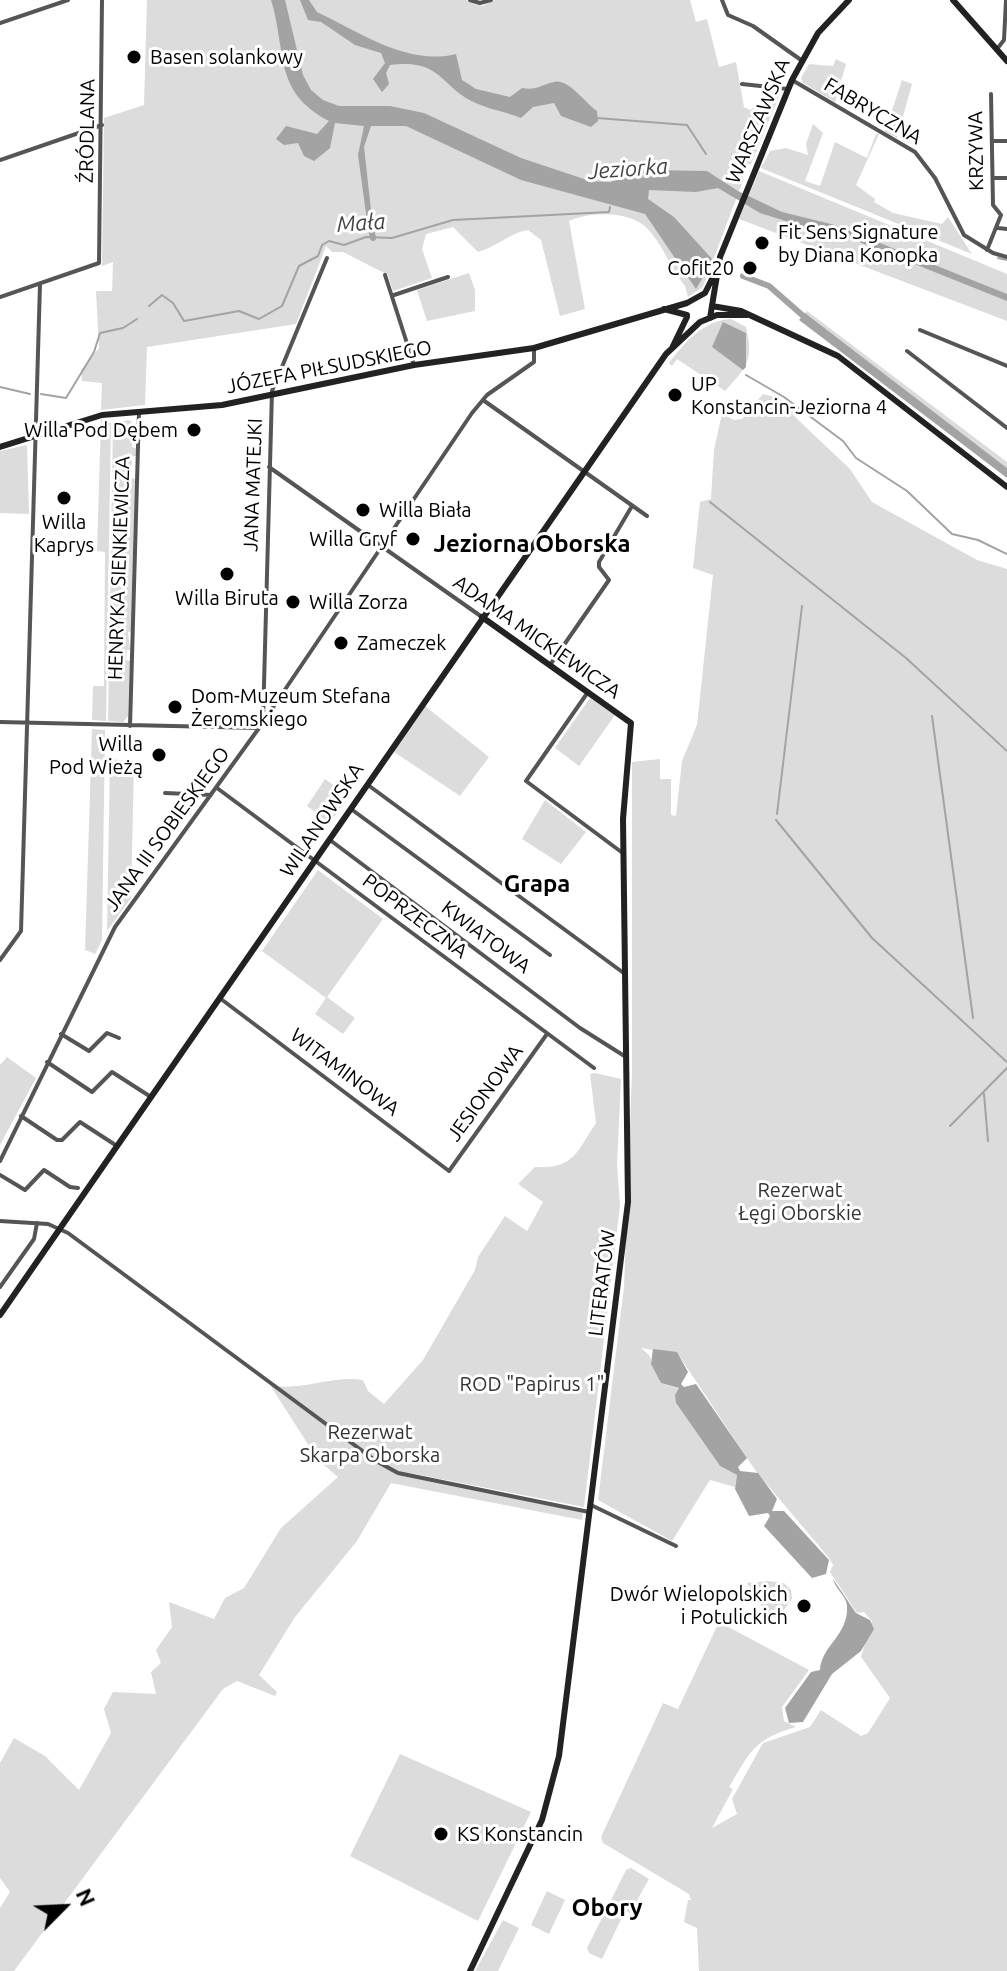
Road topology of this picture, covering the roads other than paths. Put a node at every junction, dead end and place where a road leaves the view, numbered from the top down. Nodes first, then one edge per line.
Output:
1 (68, 0) edge
2 (102, 0) edge
3 (470, 0) edge
4 (491, 0) edge
5 (722, 0) edge
6 (849, 0) edge
7 (953, 0) edge
8 (1006, 0) edge
9 (0, 23) edge
10 (997, 49) junction
11 (801, 60) junction
12 (1007, 61) edge
13 (792, 80) junction
14 (742, 84) dead end
15 (788, 89) junction
16 (991, 94) dead end
17 (102, 125) junction
18 (992, 141) junction
19 (1007, 141) edge
20 (0, 160) edge
21 (993, 178) junction
22 (1007, 178) edge
23 (998, 228) junction
24 (1007, 229) edge
25 (987, 250) junction
26 (1007, 257) edge
27 (327, 258) dead end
28 (718, 267) junction
29 (385, 275) dead end
30 (448, 277) dead end
31 (40, 284) junction
32 (394, 295) junction
33 (0, 297) edge
34 (695, 298) junction
35 (713, 303) junction
36 (663, 309) junction
37 (747, 315) junction
38 (687, 316) junction
39 (710, 318) junction
40 (700, 322) junction
41 (920, 330) dead end
42 (673, 346) junction
43 (534, 348) junction
44 (907, 351) dead end
45 (414, 365) junction
46 (1007, 366) edge
47 (272, 395) junction
48 (483, 400) junction
49 (139, 412) junction
50 (1007, 428) edge
51 (35, 436) junction
52 (0, 447) edge
53 (269, 467) junction
54 (584, 472) junction
55 (1007, 487) edge
56 (632, 506) junction
57 (647, 516) dead end
58 (380, 546) junction
59 (482, 617) junction
60 (550, 665) junction
61 (588, 692) junction
62 (0, 722) edge
63 (28, 722) junction
64 (630, 722) joint
65 (130, 726) junction
66 (261, 726) junction
67 (366, 783) junction
68 (217, 788) junction
69 (165, 793) dead end
70 (211, 795) junction
71 (350, 807) junction
72 (328, 838) junction
73 (624, 854) junction
74 (314, 860) junction
75 (550, 955) dead end
76 (0, 960) edge
77 (625, 974) junction
78 (221, 999) junction
79 (61, 1034) junction
80 (547, 1034) junction
81 (119, 1038) dead end
82 (626, 1058) junction
83 (47, 1062) junction
84 (594, 1068) dead end
85 (151, 1097) junction
86 (21, 1116) junction
87 (117, 1146) junction
88 (0, 1161) edge
89 (449, 1171) joint
90 (0, 1175) edge
91 (78, 1188) dead end
92 (0, 1221) edge
93 (37, 1223) junction
94 (61, 1228) junction
95 (0, 1287) edge
96 (0, 1315) edge
97 (591, 1508) junction
98 (676, 1546) dead end
99 (470, 1971) edge

1 - 9 street
2 - 17 street, ŹRÓDLANA
3 - 4 street
5 - 11 street
6 - 11 street, WARSZAWSKA
7 - 10 street
8 - 10 street
10 - 12 street
11 - 13 street, WARSZAWSKA
13 - 15 street, WARSZAWSKA
13 - 25 street, FABRYCZNA
14 - 15 street
15 - 28 street, WARSZAWSKA
16 - 18 street, KRZYWA
17 - 20 street
17 - 31 street, ŹRÓDLANA
18 - 19 street
18 - 21 street, KRZYWA
21 - 22 street
21 - 23 street, KRZYWA
23 - 24 street
23 - 25 street
25 - 26 street
27 - 47 street, JANA MATEJKI
28 - 34 street, WARSZAWSKA
28 - 35 street, WARSZAWSKA
29 - 32 street
30 - 32 street
31 - 33 street
31 - 51 street
32 - 45 street
34 - 35 street
34 - 36 street, JÓZEFA PIŁSUDSKIEGO
34 - 38 street, WARSZAWSKA
35 - 37 street
35 - 39 street, WARSZAWSKA
36 - 38 street
36 - 43 street, JÓZEFA PIŁSUDSKIEGO
37 - 39 street, WILANOWSKA
37 - 55 street
38 - 40 street
38 - 42 street, WILANOWSKA
39 - 40 street, WILANOWSKA
40 - 42 street, WILANOWSKA
41 - 46 street
42 - 54 street, WILANOWSKA
43 - 45 street, JÓZEFA PIŁSUDSKIEGO
43 - 48 street, JANA III SOBIESKIEGO
44 - 50 street
45 - 47 street, JÓZEFA PIŁSUDSKIEGO
47 - 49 street, JÓZEFA PIŁSUDSKIEGO
47 - 53 street, JANA MATEJKI
48 - 54 street
48 - 58 street, JANA III SOBIESKIEGO
49 - 51 street, JÓZEFA PIŁSUDSKIEGO
49 - 65 street, HENRYKA SIENKIEWICZA
51 - 52 street, JÓZEFA PIŁSUDSKIEGO
51 - 63 street
53 - 58 street, ADAMA MICKIEWICZA
53 - 66 street, JANA MATEJKI
54 - 56 street
54 - 59 street, WILANOWSKA
56 - 57 street
56 - 60 street
58 - 59 street, ADAMA MICKIEWICZA
58 - 66 street, JANA III SOBIESKIEGO
59 - 60 street, ADAMA MICKIEWICZA
59 - 67 street, WILANOWSKA
60 - 61 street, ADAMA MICKIEWICZA
61 - 64 street, ADAMA MICKIEWICZA
61 - 73 street
62 - 63 street
63 - 65 street
63 - 76 street
64 - 73 street, LITERATÓW
65 - 66 street
66 - 68 street, JANA III SOBIESKIEGO
67 - 71 street, WILANOWSKA
67 - 77 street
68 - 70 street, JANA III SOBIESKIEGO
68 - 74 street, POPRZECZNA
69 - 70 street
70 - 79 street, JANA III SOBIESKIEGO
71 - 72 street, WILANOWSKA
71 - 75 street
72 - 74 street, WILANOWSKA
72 - 82 street, KWIATOWA
73 - 77 street, LITERATÓW
74 - 78 street, WILANOWSKA
74 - 80 street, POPRZECZNA
77 - 82 street, LITERATÓW
78 - 85 street, WILANOWSKA
78 - 89 street, WITAMINOWA
79 - 81 street
79 - 83 street, JANA III SOBIESKIEGO
80 - 84 street, POPRZECZNA
80 - 89 street, JESIONOWA
82 - 97 street, LITERATÓW
83 - 85 street
83 - 86 street, JANA III SOBIESKIEGO
85 - 87 street, WILANOWSKA
86 - 87 street
86 - 88 street, JANA III SOBIESKIEGO
87 - 94 street, WILANOWSKA
90 - 91 street
92 - 93 street
93 - 94 street
93 - 95 street
94 - 96 street, WILANOWSKA
94 - 97 street
97 - 98 street
97 - 99 street, LITERATÓW

